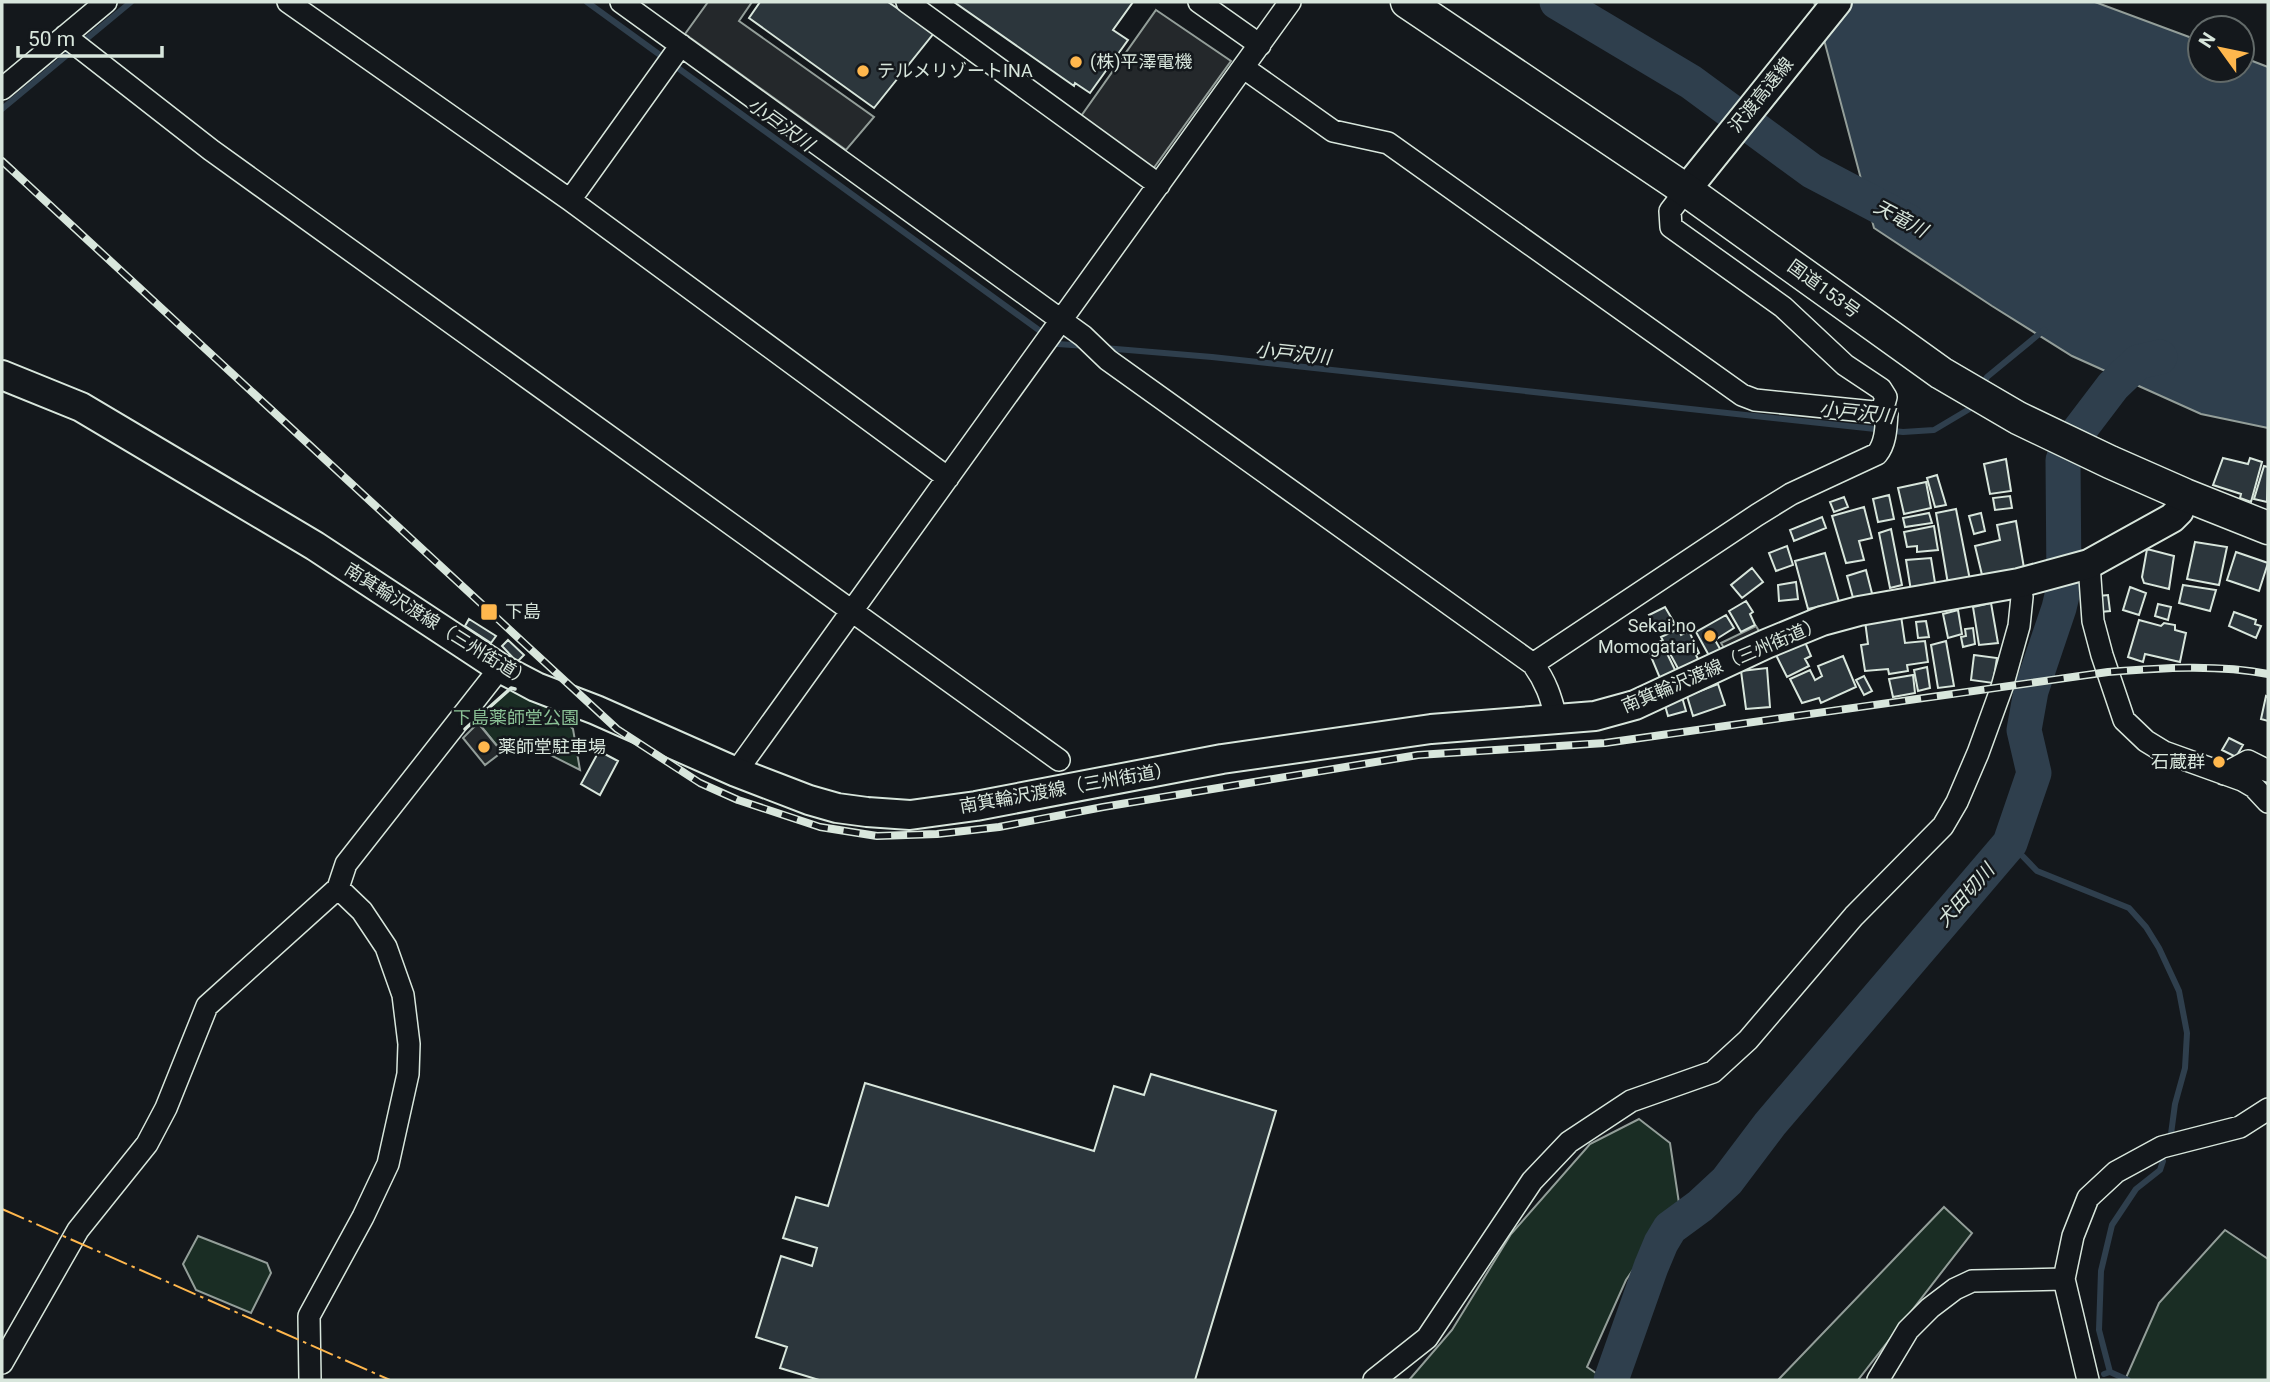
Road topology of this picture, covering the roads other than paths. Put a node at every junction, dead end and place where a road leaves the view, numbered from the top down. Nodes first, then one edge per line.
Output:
1 (106, 2) edge
2 (288, 2) edge
3 (621, 2) edge
4 (907, 2) edge
5 (1199, 2) edge
6 (1290, 2) edge
7 (1407, 2) edge
8 (1837, 2) edge
9 (72, 42) junction
10 (1260, 44) junction
11 (679, 48) junction
12 (1244, 68) junction
13 (2, 89) edge
14 (1694, 179) junction
15 (1159, 185) junction
16 (570, 200) junction
17 (1058, 324) junction
18 (2, 374) edge
19 (1885, 422) junction
20 (948, 478) junction
21 (2185, 495) junction
22 (2268, 528) edge
23 (2085, 566) junction
24 (2030, 580) junction
25 (850, 611) junction
26 (1533, 664) junction
27 (500, 668) junction
28 (1556, 718) junction
29 (1059, 760) dead end
30 (2268, 771) edge
31 (736, 772) junction
32 (2224, 774) junction
33 (2268, 802) edge
34 (338, 888) junction
35 (2268, 1109) edge
36 (2064, 1279) junction
37 (2, 1363) edge
38 (310, 1380) edge
39 (1374, 1380) edge
40 (1878, 1380) edge
41 (2088, 1380) edge

1 - 9 street
2 - 16 street
3 - 11 street
4 - 15 street
5 - 10 street
6 - 10 street
7 - 14 highway, 国道153号
8 - 14 main road, 沢渡高遠線
9 - 13 street
9 - 25 street
10 - 12 street
11 - 16 street
11 - 17 street
12 - 15 street
12 - 19 street
14 - 19 street
14 - 21 highway, 国道153号
15 - 17 street
16 - 20 street
17 - 20 street
17 - 26 street
18 - 27 main road, 南箕輪沢渡線（三州街道）
19 - 26 street
20 - 25 street
21 - 22 highway, 国道153号
21 - 23 main road, 南箕輪沢渡線（三州街道）
23 - 24 main road, 南箕輪沢渡線（三州街道）
23 - 32 street
24 - 28 main road, 南箕輪沢渡線（三州街道）
24 - 39 street
25 - 29 street
25 - 31 street
26 - 28 street
27 - 31 main road, 南箕輪沢渡線（三州街道）
27 - 34 street
28 - 31 main road, 南箕輪沢渡線（三州街道）
30 - 32 street
32 - 33 street
34 - 37 street
34 - 38 street
35 - 36 street
36 - 40 street
36 - 41 street

